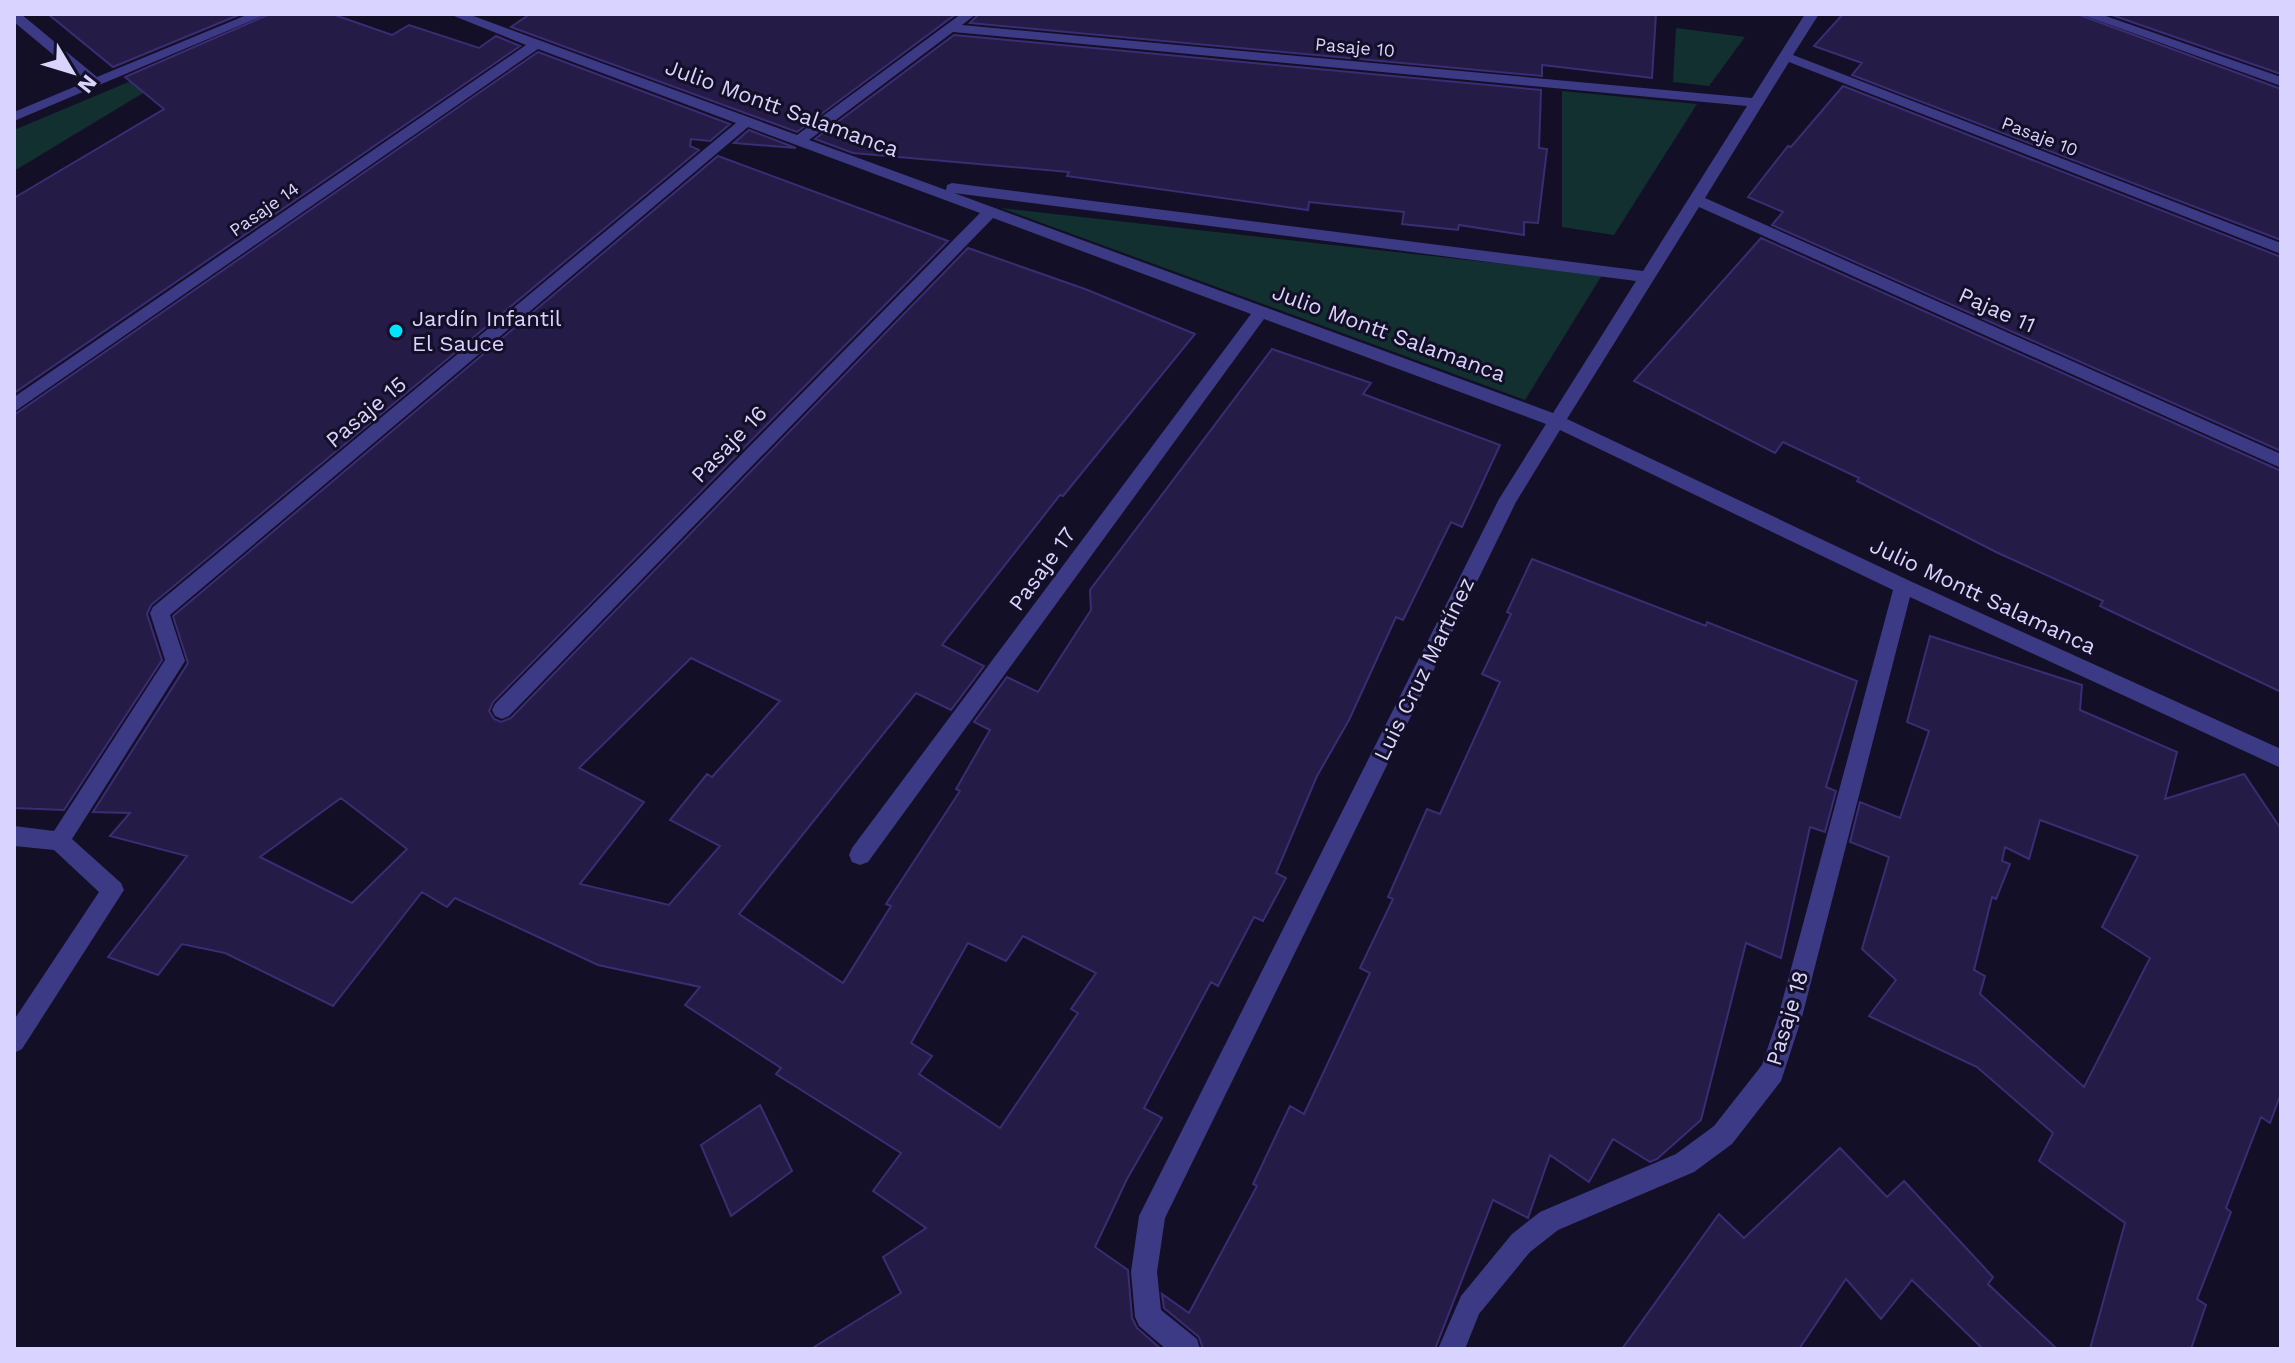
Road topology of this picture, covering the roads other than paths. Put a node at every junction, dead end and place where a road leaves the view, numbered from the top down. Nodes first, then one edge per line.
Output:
1 (260, 14) edge
2 (456, 14) edge
3 (969, 14) edge
4 (1812, 14) edge
5 (2087, 14) edge
6 (14, 15) edge
7 (951, 28) junction
8 (536, 44) junction
9 (1785, 56) junction
10 (2281, 82) edge
11 (96, 83) junction
12 (1756, 103) junction
13 (14, 117) edge
14 (747, 121) junction
15 (797, 142) junction
16 (921, 184) junction
17 (1695, 199) junction
18 (991, 211) junction
19 (2281, 249) edge
20 (1646, 277) junction
21 (1262, 311) junction
22 (14, 406) edge
23 (1556, 421) junction
24 (2281, 461) edge
25 (1903, 586) junction
26 (502, 710) dead end
27 (2281, 759) edge
28 (14, 836) edge
29 (59, 841) junction
30 (860, 855) dead end
31 (14, 1041) edge
32 (1187, 1349) edge
33 (1451, 1349) edge

1 - 11 street
2 - 8 street, Julio Montt Salamanca
3 - 7 street
4 - 9 street, Luis Cruz Martínez
5 - 10 street
6 - 11 street
7 - 12 street, Pasaje 10
7 - 15 street
8 - 14 street, Julio Montt Salamanca
8 - 22 street, Pasaje 14
9 - 12 street, Luis Cruz Martínez
9 - 19 street, Pasaje 10
11 - 13 street
12 - 17 street, Luis Cruz Martínez
14 - 15 street, Julio Montt Salamanca
14 - 29 street, Pasaje 15
15 - 16 street, Julio Montt Salamanca
16 - 18 street, Julio Montt Salamanca
16 - 20 street
17 - 20 street, Luis Cruz Martínez
17 - 24 street, Pajae 11
18 - 21 street, Julio Montt Salamanca
18 - 26 street, Pasaje 16
20 - 23 street, Luis Cruz Martínez
21 - 23 street, Julio Montt Salamanca
21 - 30 street, Pasaje 17
23 - 25 street, Julio Montt Salamanca
23 - 32 street, Luis Cruz Martínez
25 - 27 street, Julio Montt Salamanca
25 - 33 street, Pasaje 18
28 - 29 street
29 - 31 street

